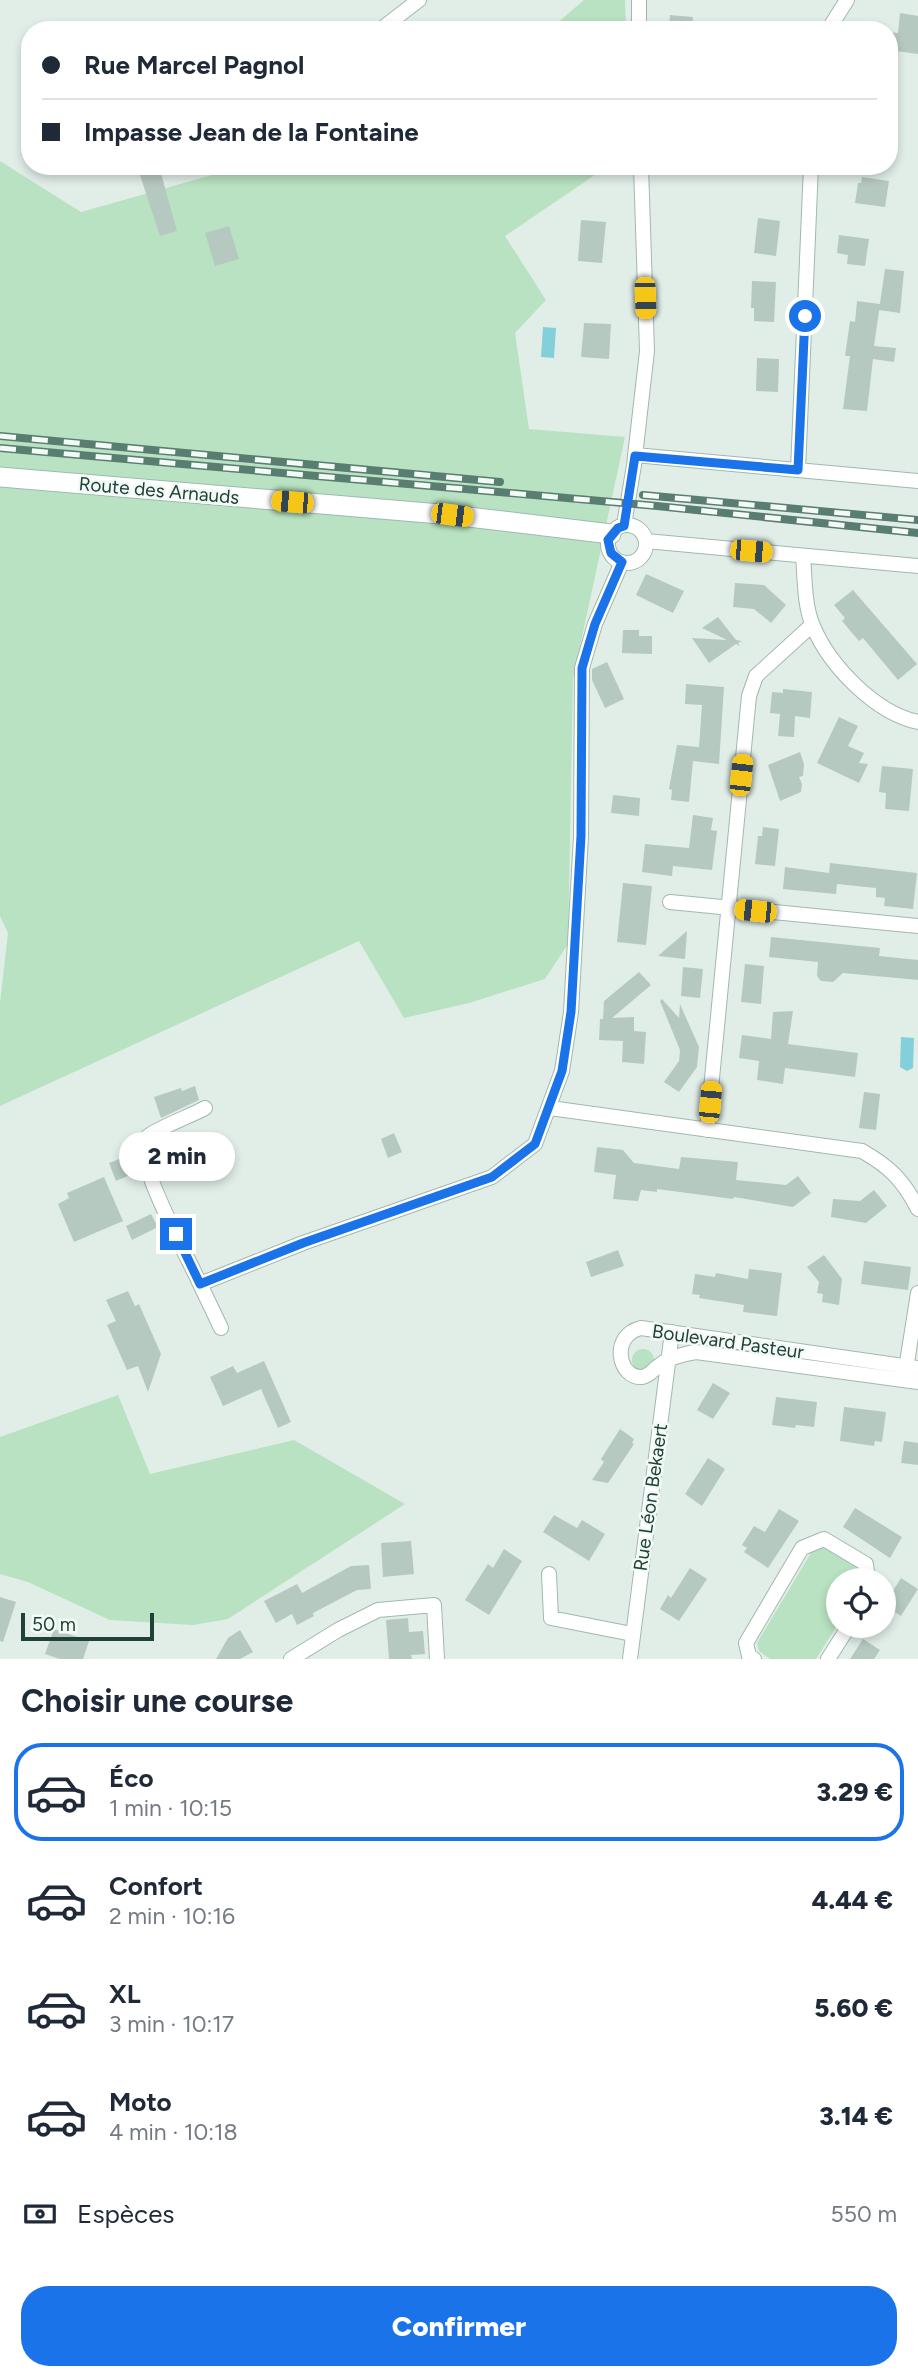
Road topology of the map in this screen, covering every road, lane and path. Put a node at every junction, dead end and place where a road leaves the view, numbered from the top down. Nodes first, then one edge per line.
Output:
1 (419, 0) edge
2 (639, 0) edge
3 (847, 0) edge
4 (392, 21) edge
5 (639, 21) edge
6 (834, 21) edge
7 (641, 175) edge
8 (811, 175) edge
9 (635, 456) junction
10 (798, 470) junction
11 (0, 477) edge
12 (918, 481) edge
13 (617, 530) junction
14 (646, 541) junction
15 (803, 556) junction
16 (622, 562) junction
17 (918, 566) edge
18 (812, 625) junction
19 (918, 722) edge
20 (670, 902) dead end
21 (728, 908) junction
22 (918, 926) edge
23 (205, 1108) dead end
24 (550, 1108) junction
25 (707, 1130) junction
26 (918, 1209) edge
27 (200, 1284) junction
28 (918, 1293) edge
29 (221, 1328) dead end
30 (672, 1332) junction
31 (668, 1360) junction
32 (912, 1374) edge
33 (866, 1568) edge
34 (549, 1574) dead end
35 (632, 1634) junction
36 (841, 1638) edge
37 (291, 1659) edge
38 (437, 1659) edge
39 (630, 1659) edge
40 (754, 1659) edge
41 (828, 1659) edge

1 - 4 street
2 - 5 street
3 - 6 street
7 - 9 street
8 - 10 street
9 - 10 street
9 - 13 street
10 - 12 street
11 - 13 street, Route des Arnauds
13 - 14 street
13 - 16 street
14 - 15 street
14 - 16 street
15 - 17 street
15 - 18 street
16 - 24 street
18 - 19 street
18 - 21 street
20 - 21 street
21 - 22 street
21 - 25 street
23 - 27 street
24 - 25 street
24 - 27 street
25 - 26 street
27 - 29 street
28 - 32 street
30 - 31 street
30 - 31 street, Boulevard Pasteur
30 - 32 street, Boulevard Pasteur
31 - 32 street, Boulevard Pasteur
31 - 35 street, Rue Léon Bekaert
33 - 40 street
34 - 35 street
35 - 39 street, Rue Léon Bekaert
36 - 41 street
37 - 38 street

